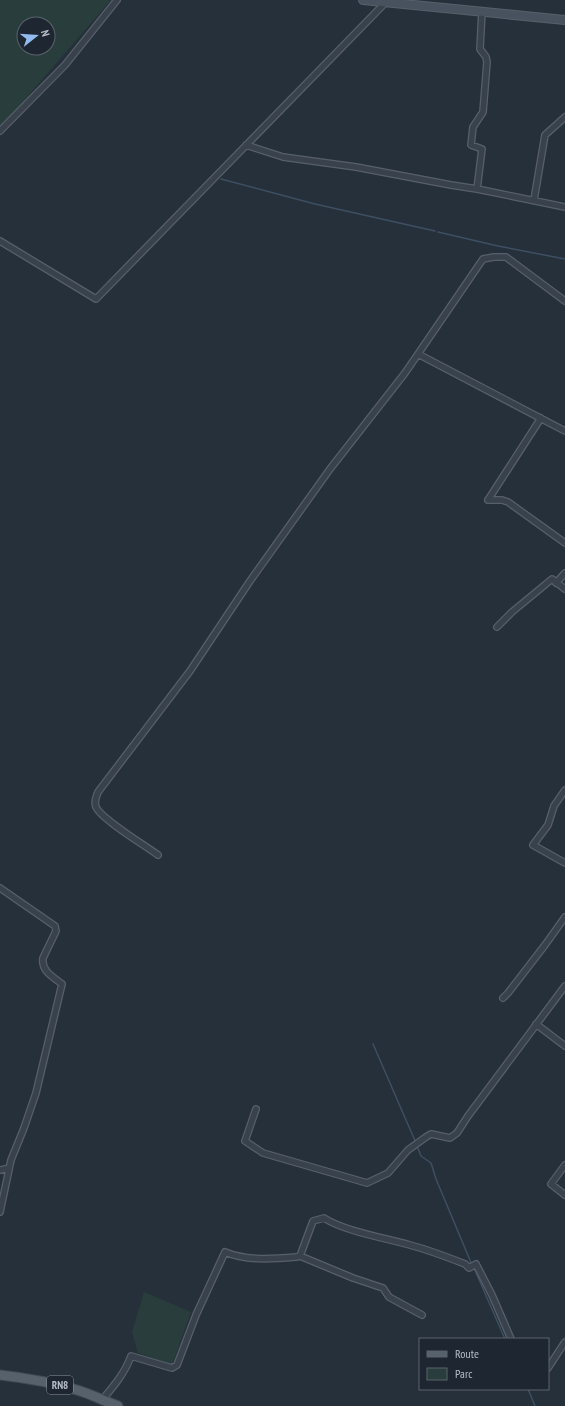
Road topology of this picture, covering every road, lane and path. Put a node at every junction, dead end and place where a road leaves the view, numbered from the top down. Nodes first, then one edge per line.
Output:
1 (117, 0) edge
2 (363, 0) edge
3 (386, 1) edge
4 (482, 11) junction
5 (565, 20) edge
6 (565, 117) edge
7 (0, 131) edge
8 (246, 145) junction
9 (477, 189) junction
10 (534, 200) junction
11 (565, 207) edge
12 (0, 241) edge
13 (565, 300) edge
14 (418, 354) junction
15 (541, 418) junction
16 (565, 431) edge
17 (565, 543) edge
18 (565, 573) edge
19 (556, 583) junction
20 (565, 589) edge
21 (497, 626) dead end
22 (565, 790) edge
23 (158, 854) dead end
24 (565, 863) edge
25 (0, 888) edge
26 (565, 917) edge
27 (565, 986) edge
28 (503, 998) dead end
29 (536, 1024) junction
30 (565, 1046) edge
31 (256, 1109) dead end
32 (565, 1165) edge
33 (8, 1168) junction
34 (0, 1170) edge
35 (565, 1195) edge
36 (0, 1212) edge
37 (300, 1256) junction
38 (422, 1315) dead end
39 (511, 1338) edge
40 (565, 1342) edge
41 (549, 1366) edge
42 (0, 1375) edge
43 (102, 1400) junction
44 (118, 1406) edge

1 - 7 street
2 - 3 street
3 - 4 street
3 - 8 street
4 - 5 street
4 - 9 street
6 - 10 street
8 - 9 street
8 - 12 street
9 - 10 street
10 - 11 street
13 - 14 street
14 - 15 street
14 - 23 street
15 - 16 street
15 - 17 street
18 - 19 street
19 - 20 street
19 - 21 street
22 - 24 street
25 - 33 street
26 - 28 street
27 - 29 street
29 - 30 street
29 - 31 street
32 - 35 street
33 - 34 street
33 - 36 street
37 - 38 street
37 - 39 street
37 - 43 street
40 - 41 street
42 - 43 main road, RN8
43 - 44 main road, RN8

